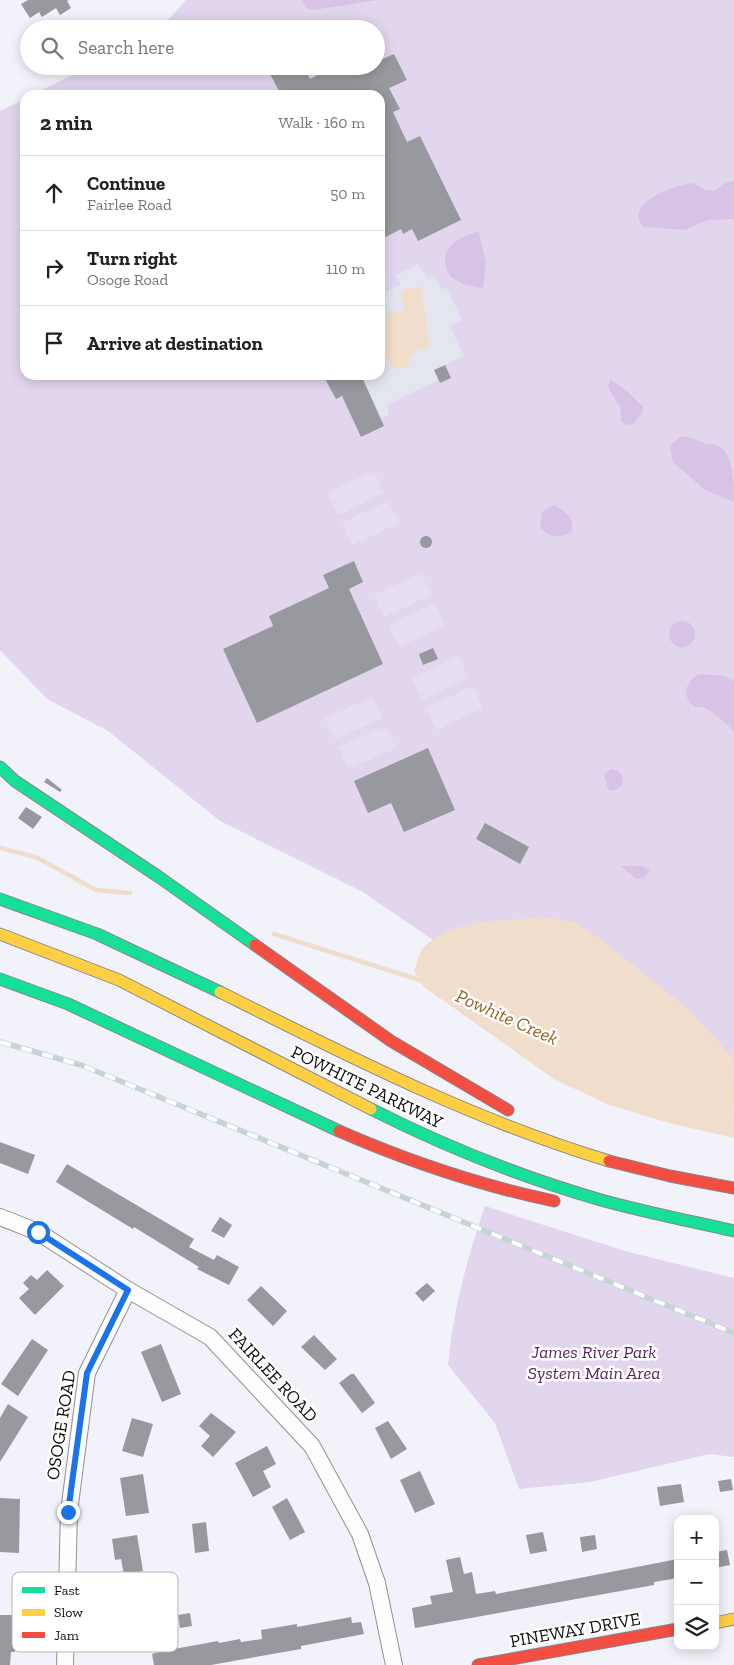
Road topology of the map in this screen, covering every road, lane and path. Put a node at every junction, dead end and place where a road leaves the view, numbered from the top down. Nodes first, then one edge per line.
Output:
1 (0, 767) edge
2 (5, 775) edge
3 (0, 899) edge
4 (0, 934) edge
5 (19, 954) dead end
6 (95, 969) junction
7 (0, 978) edge
8 (597, 1157) junction
9 (734, 1188) edge
10 (644, 1211) junction
11 (0, 1217) edge
12 (734, 1231) edge
13 (128, 1290) junction
14 (67, 1572) edge
15 (734, 1619) edge
16 (719, 1622) edge
17 (674, 1630) edge
18 (65, 1652) edge
19 (65, 1665) edge
20 (394, 1665) edge
21 (478, 1665) edge

1 - 2 main road
2 - 8 main road
3 - 8 main road, POWHITE PARKWAY
4 - 6 main road, POWHITE PARKWAY
5 - 6 main road
6 - 10 main road, POWHITE PARKWAY
7 - 10 main road
8 - 9 main road, POWHITE PARKWAY
10 - 12 main road, POWHITE PARKWAY
11 - 13 street, FAIRLEE ROAD
13 - 14 street, OSOGE ROAD
13 - 20 street, FAIRLEE ROAD
15 - 16 main road
17 - 21 main road, PINEWAY DRIVE
18 - 19 street, OSOGE ROAD

